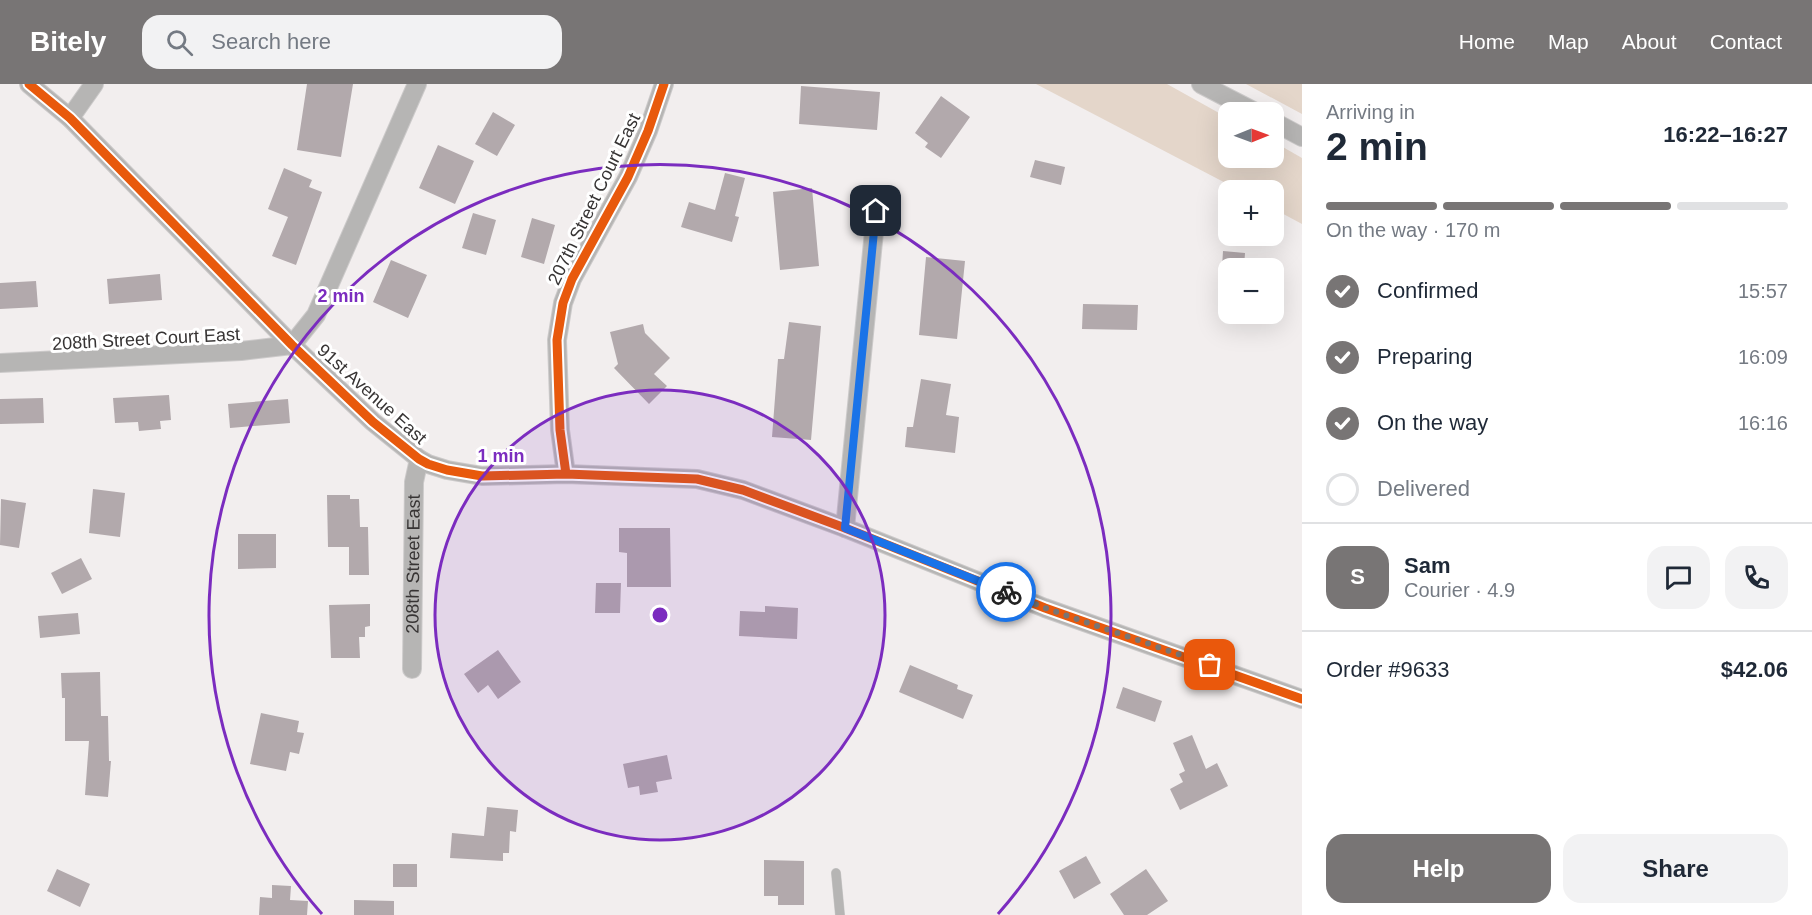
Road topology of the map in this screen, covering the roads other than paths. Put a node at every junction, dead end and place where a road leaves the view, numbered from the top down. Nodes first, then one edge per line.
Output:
1 (28, 84) edge
2 (94, 84) edge
3 (417, 84) edge
4 (664, 84) edge
5 (1202, 84) edge
6 (1237, 102) edge
7 (70, 118) junction
8 (1284, 127) edge
9 (1302, 137) edge
10 (876, 211) dead end
11 (292, 345) junction
12 (0, 363) edge
13 (419, 459) junction
14 (566, 474) junction
15 (845, 528) junction
16 (412, 669) dead end
17 (1302, 699) edge
18 (836, 873) dead end
19 (840, 915) edge

1 - 7 street, 91st Avenue East
2 - 7 street
3 - 11 street
4 - 14 street, 207th Street Court East
5 - 6 street
7 - 11 street, 91st Avenue East
8 - 9 street
10 - 15 street
11 - 12 street, 208th Street Court East
11 - 13 street, 91st Avenue East
13 - 14 street, 91st Avenue East
13 - 16 street, 208th Street East
14 - 15 street, 91st Avenue East
15 - 17 street, 91st Avenue East
18 - 19 lane

